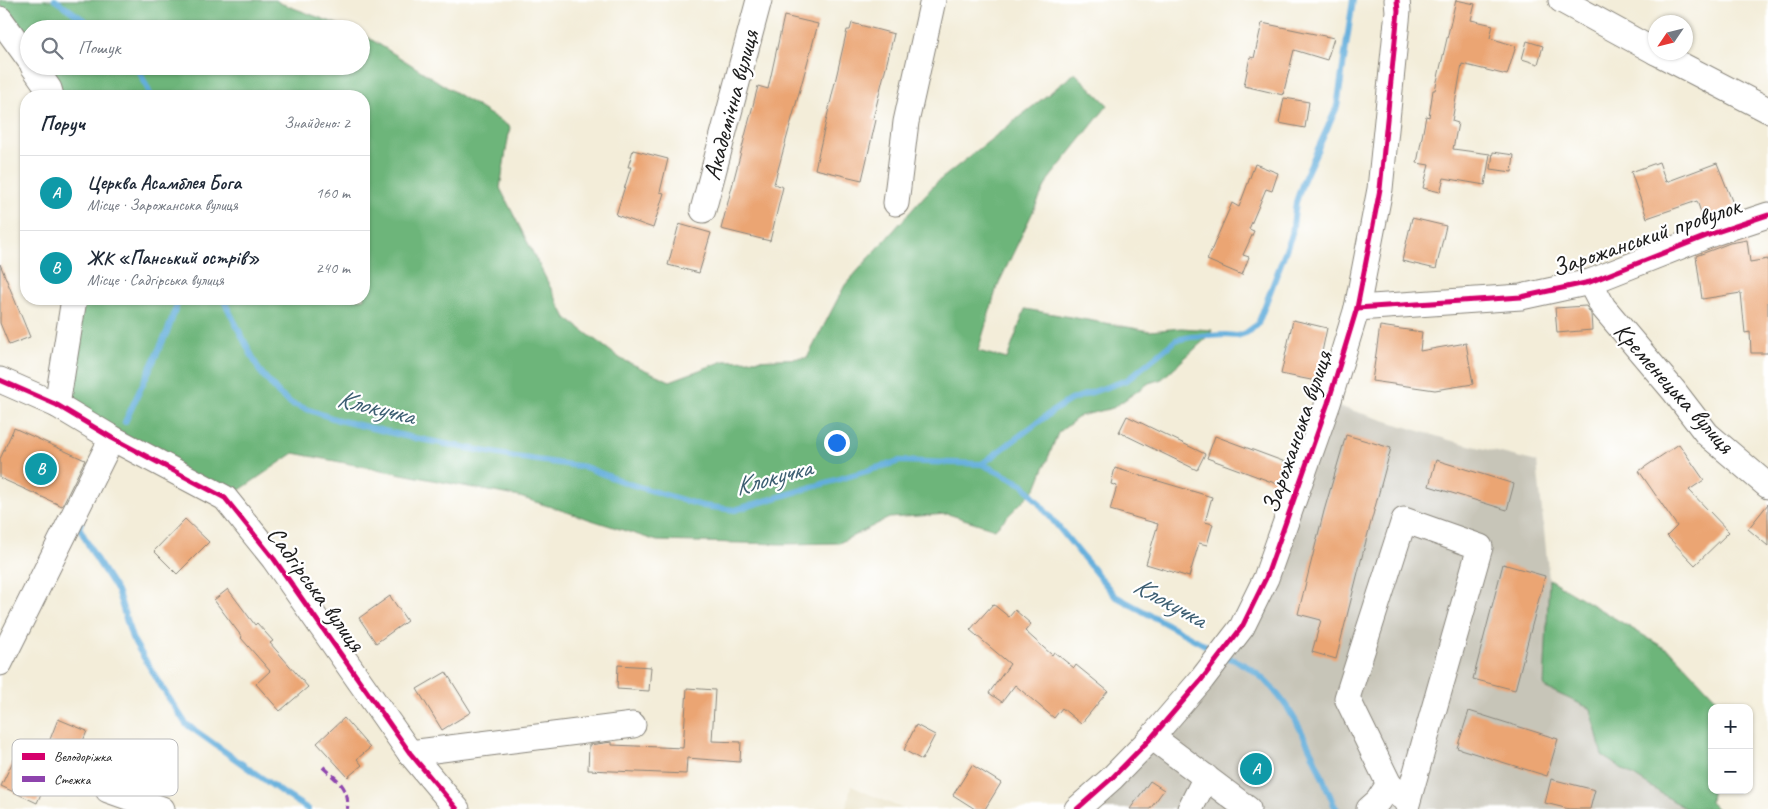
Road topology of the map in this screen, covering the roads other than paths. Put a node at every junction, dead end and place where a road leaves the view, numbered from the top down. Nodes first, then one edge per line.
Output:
1 (759, 0) edge
2 (932, 0) edge
3 (1397, 0) edge
4 (1561, 0) edge
5 (0, 19) edge
6 (20, 47) edge
7 (1648, 48) edge
8 (1671, 60) edge
9 (38, 75) edge
10 (47, 90) edge
11 (1768, 110) edge
12 (896, 203) dead end
13 (703, 210) dead end
14 (1768, 215) edge
15 (1590, 282) junction
16 (73, 305) edge
17 (1357, 308) junction
18 (0, 380) edge
19 (57, 405) junction
20 (112, 438) junction
21 (1768, 486) edge
22 (0, 664) edge
23 (633, 725) dead end
24 (1152, 737) junction
25 (410, 754) junction
26 (1206, 778) junction
27 (125, 796) edge
28 (1379, 798) edge
29 (1411, 806) edge
30 (162, 809) edge
31 (457, 809) edge
32 (1077, 809) edge
33 (1190, 809) edge
34 (1248, 809) edge

1 - 13 street, Академічна вулиця
2 - 12 street
3 - 17 street, Зарожанська вулиця
4 - 7 street
5 - 6 street
8 - 11 street
9 - 10 street
14 - 15 street, Зарожанський провулок
15 - 17 street, Зарожанський провулок
15 - 21 street, Кременецька вулиця
16 - 19 street
17 - 24 street, Зарожанська вулиця
18 - 19 street, Садгірська вулиця
19 - 20 street, Садгірська вулиця
20 - 22 street
20 - 25 street, Садгірська вулиця
23 - 25 street
24 - 26 street
24 - 32 street, Зарожанська вулиця
25 - 31 street, Садгірська вулиця
26 - 33 street
26 - 34 street
27 - 30 street
28 - 29 street
28 - 29 street

